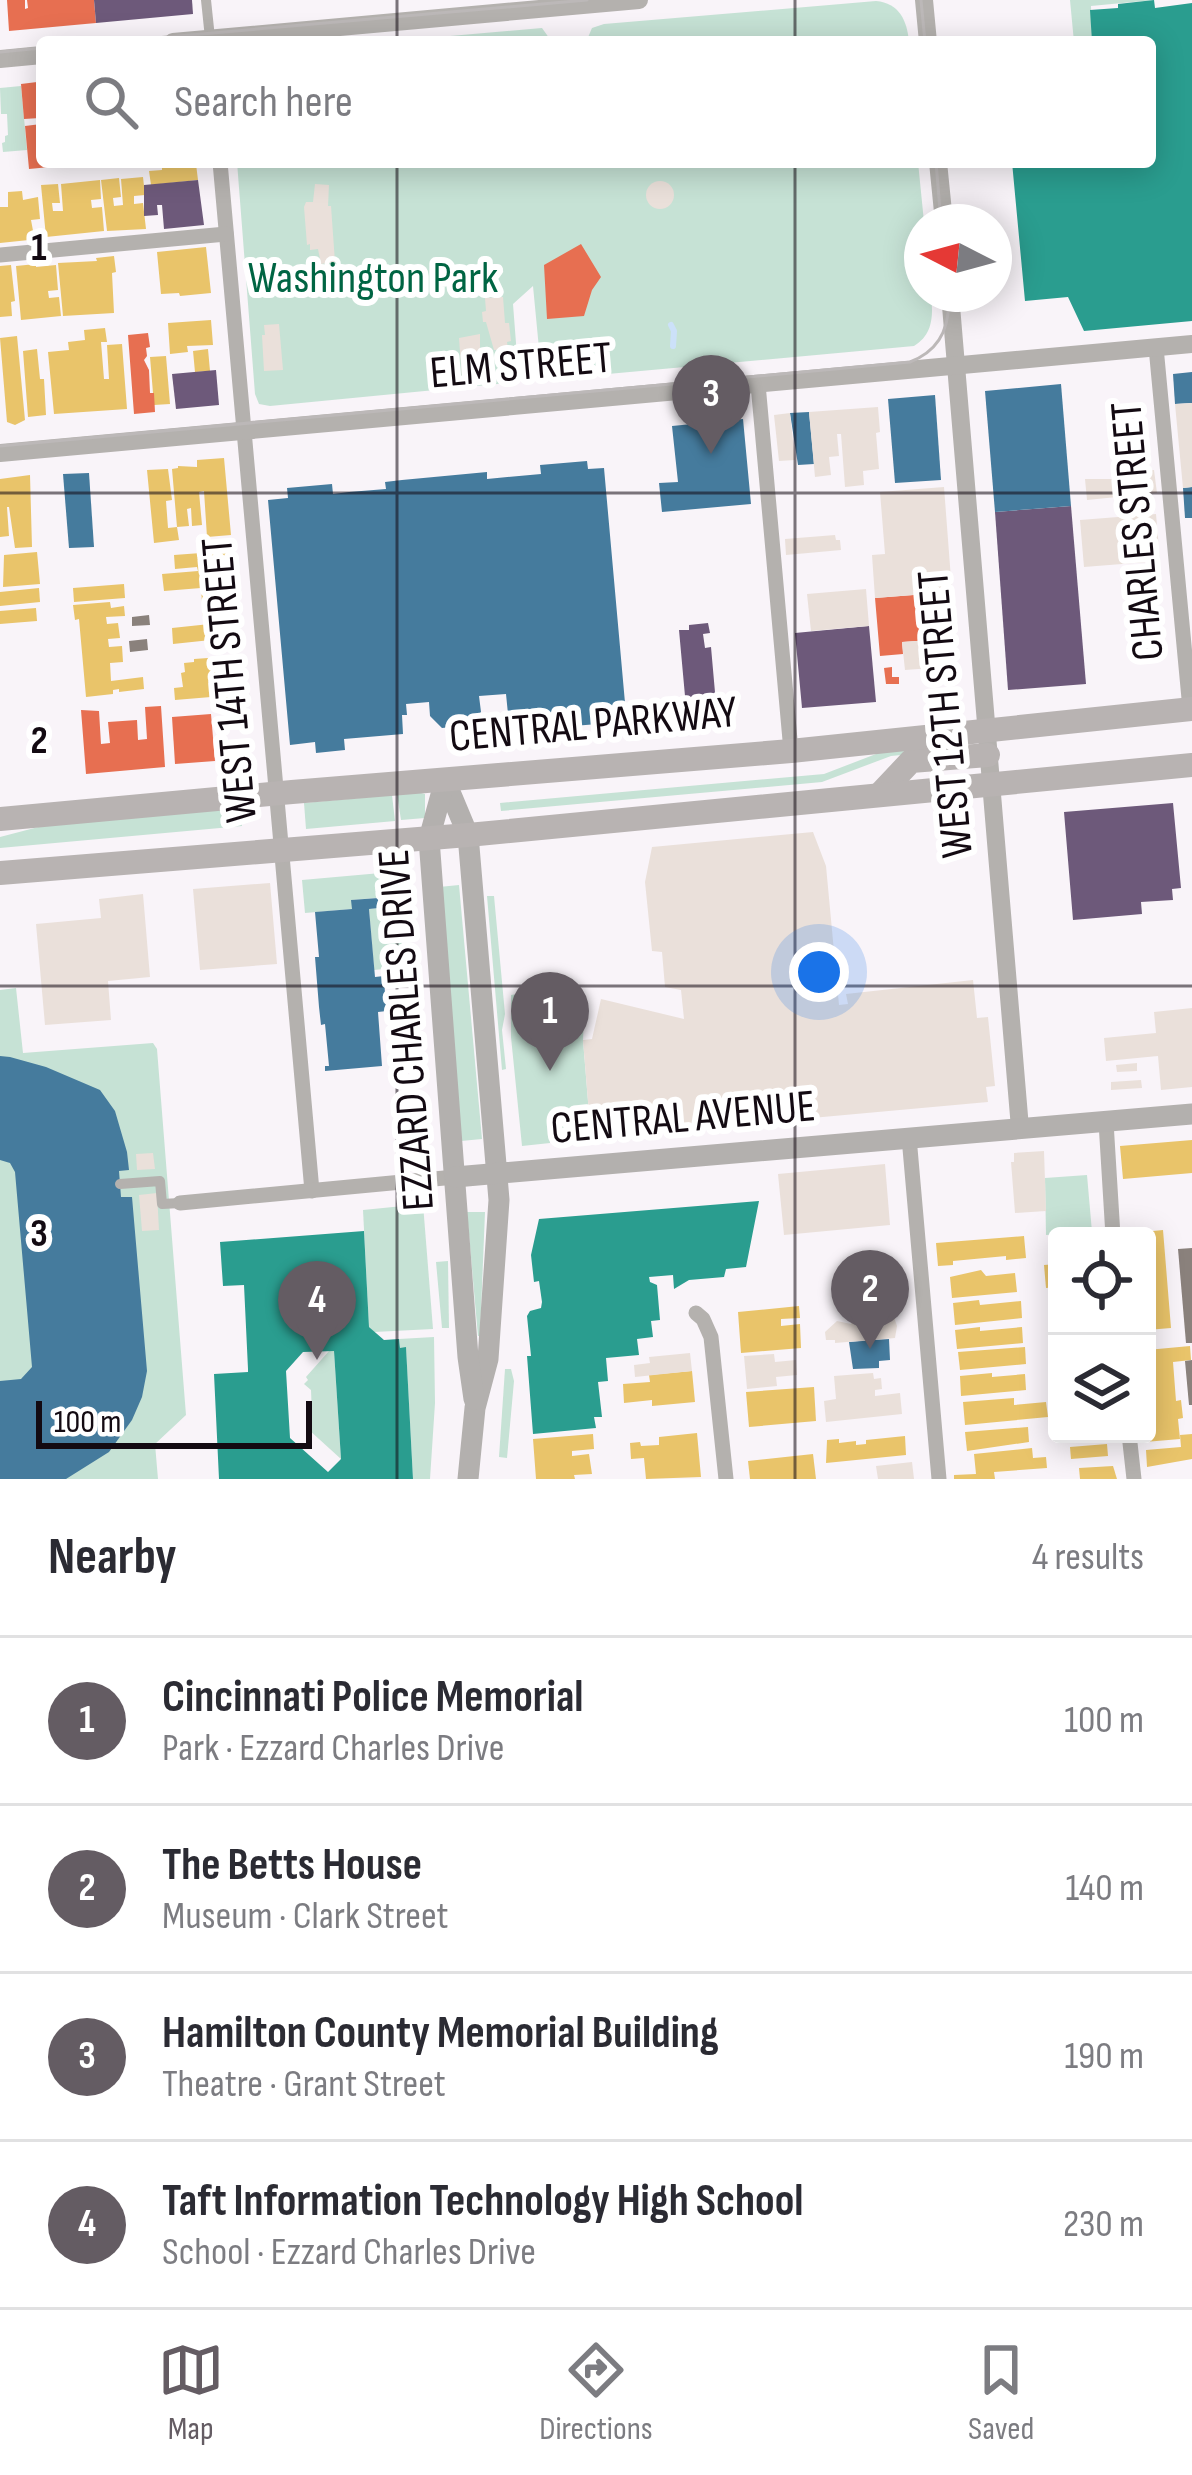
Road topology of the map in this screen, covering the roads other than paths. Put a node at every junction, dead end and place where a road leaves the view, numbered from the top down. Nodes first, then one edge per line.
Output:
1 (206, 0) edge
2 (640, 0) edge
3 (924, 0) edge
4 (566, 3) edge
5 (210, 36) edge
6 (248, 36) edge
7 (927, 36) edge
8 (36, 56) edge
9 (0, 59) edge
10 (220, 168) edge
11 (939, 168) edge
12 (942, 204) edge
13 (226, 234) junction
14 (0, 255) edge
15 (952, 312) edge
16 (1192, 344) edge
17 (1156, 347) junction
18 (956, 366) junction
19 (758, 383) junction
20 (243, 431) junction
21 (0, 453) edge
22 (1191, 709) edge
23 (987, 742) junction
24 (790, 752) junction
25 (1192, 765) edge
26 (445, 780) junction
27 (991, 784) junction
28 (276, 794) junction
29 (879, 795) junction
30 (0, 819) edge
31 (468, 835) junction
32 (429, 838) junction
33 (282, 848) junction
34 (0, 873) edge
35 (1192, 1114) edge
36 (1106, 1122) junction
37 (1020, 1128) junction
38 (909, 1137) junction
39 (498, 1173) junction
40 (455, 1177) junction
41 (120, 1184) dead end
42 (312, 1191) junction
43 (180, 1203) joint
44 (1112, 1227) edge
45 (696, 1313) dead end
46 (475, 1408) junction
47 (1131, 1443) edge
48 (468, 1479) edge
49 (726, 1479) edge
50 (939, 1479) edge
51 (1134, 1479) edge

1 - 5 street
2 - 4 street
3 - 7 street
4 - 6 street
8 - 9 street
10 - 13 street, WEST 14TH STREET
11 - 12 street
13 - 14 street
13 - 20 street, WEST 14TH STREET
15 - 18 street, WEST 12TH STREET
16 - 17 street, ELM STREET
17 - 18 street, ELM STREET
17 - 22 street, CHARLES STREET
18 - 19 street, ELM STREET
18 - 23 street, WEST 12TH STREET
19 - 20 street, ELM STREET
19 - 24 street
20 - 21 street, ELM STREET
20 - 28 street, WEST 14TH STREET
22 - 23 main road, CENTRAL PARKWAY
23 - 24 main road, CENTRAL PARKWAY
23 - 27 street, WEST 12TH STREET
23 - 29 main road
24 - 26 main road, CENTRAL PARKWAY
25 - 27 main road
26 - 28 main road, CENTRAL PARKWAY
26 - 31 main road, EZZARD CHARLES DRIVE
26 - 32 main road, EZZARD CHARLES DRIVE
27 - 29 main road
27 - 37 street, WEST 12TH STREET
28 - 30 main road, CENTRAL PARKWAY
28 - 33 street, WEST 14TH STREET
29 - 31 main road
31 - 32 main road
31 - 39 main road, EZZARD CHARLES DRIVE
32 - 33 main road
32 - 40 main road, EZZARD CHARLES DRIVE
33 - 34 main road
33 - 42 street, WEST 14TH STREET
35 - 36 main road, CENTRAL AVENUE
36 - 37 main road, CENTRAL AVENUE
36 - 44 street
37 - 38 main road, CENTRAL AVENUE
38 - 39 main road, CENTRAL AVENUE
38 - 50 street
39 - 40 main road, CENTRAL AVENUE
39 - 46 main road, EZZARD CHARLES DRIVE
40 - 42 street, CENTRAL AVENUE
40 - 46 main road, EZZARD CHARLES DRIVE
41 - 43 street
42 - 43 street, CENTRAL AVENUE
45 - 49 street
46 - 48 main road, EZZARD CHARLES DRIVE
47 - 51 street

